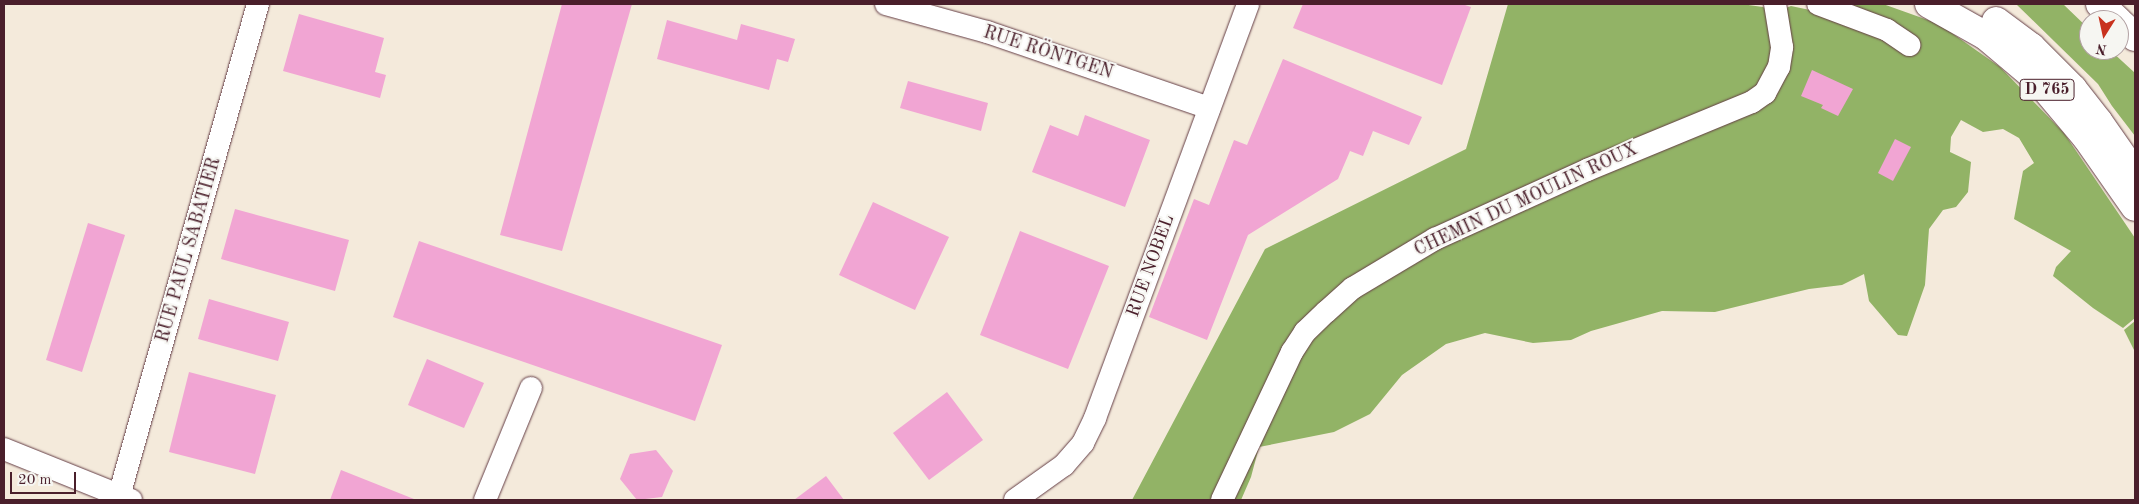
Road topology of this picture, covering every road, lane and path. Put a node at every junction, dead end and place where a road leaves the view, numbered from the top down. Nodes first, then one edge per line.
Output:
1 (258, 4) edge
2 (886, 4) edge
3 (1248, 4) edge
4 (1775, 4) edge
5 (1818, 4) edge
6 (1929, 4) edge
7 (1969, 4) edge
8 (1909, 45) dead end
9 (1209, 108) junction
10 (2135, 174) edge
11 (2135, 207) edge
12 (531, 388) dead end
13 (4, 449) edge
14 (125, 498) edge
15 (485, 500) edge
16 (1014, 500) edge
17 (1222, 500) edge

1 - 14 street, RUE PAUL SABATIER
2 - 9 street, RUE RÖNTGEN
3 - 9 street, RUE NOBEL
4 - 17 street, CHEMIN DU MOULIN ROUX
5 - 8 street
6 - 11 main road, D 765
7 - 10 main road, D 765
9 - 16 street, RUE NOBEL
12 - 15 street
13 - 14 street

